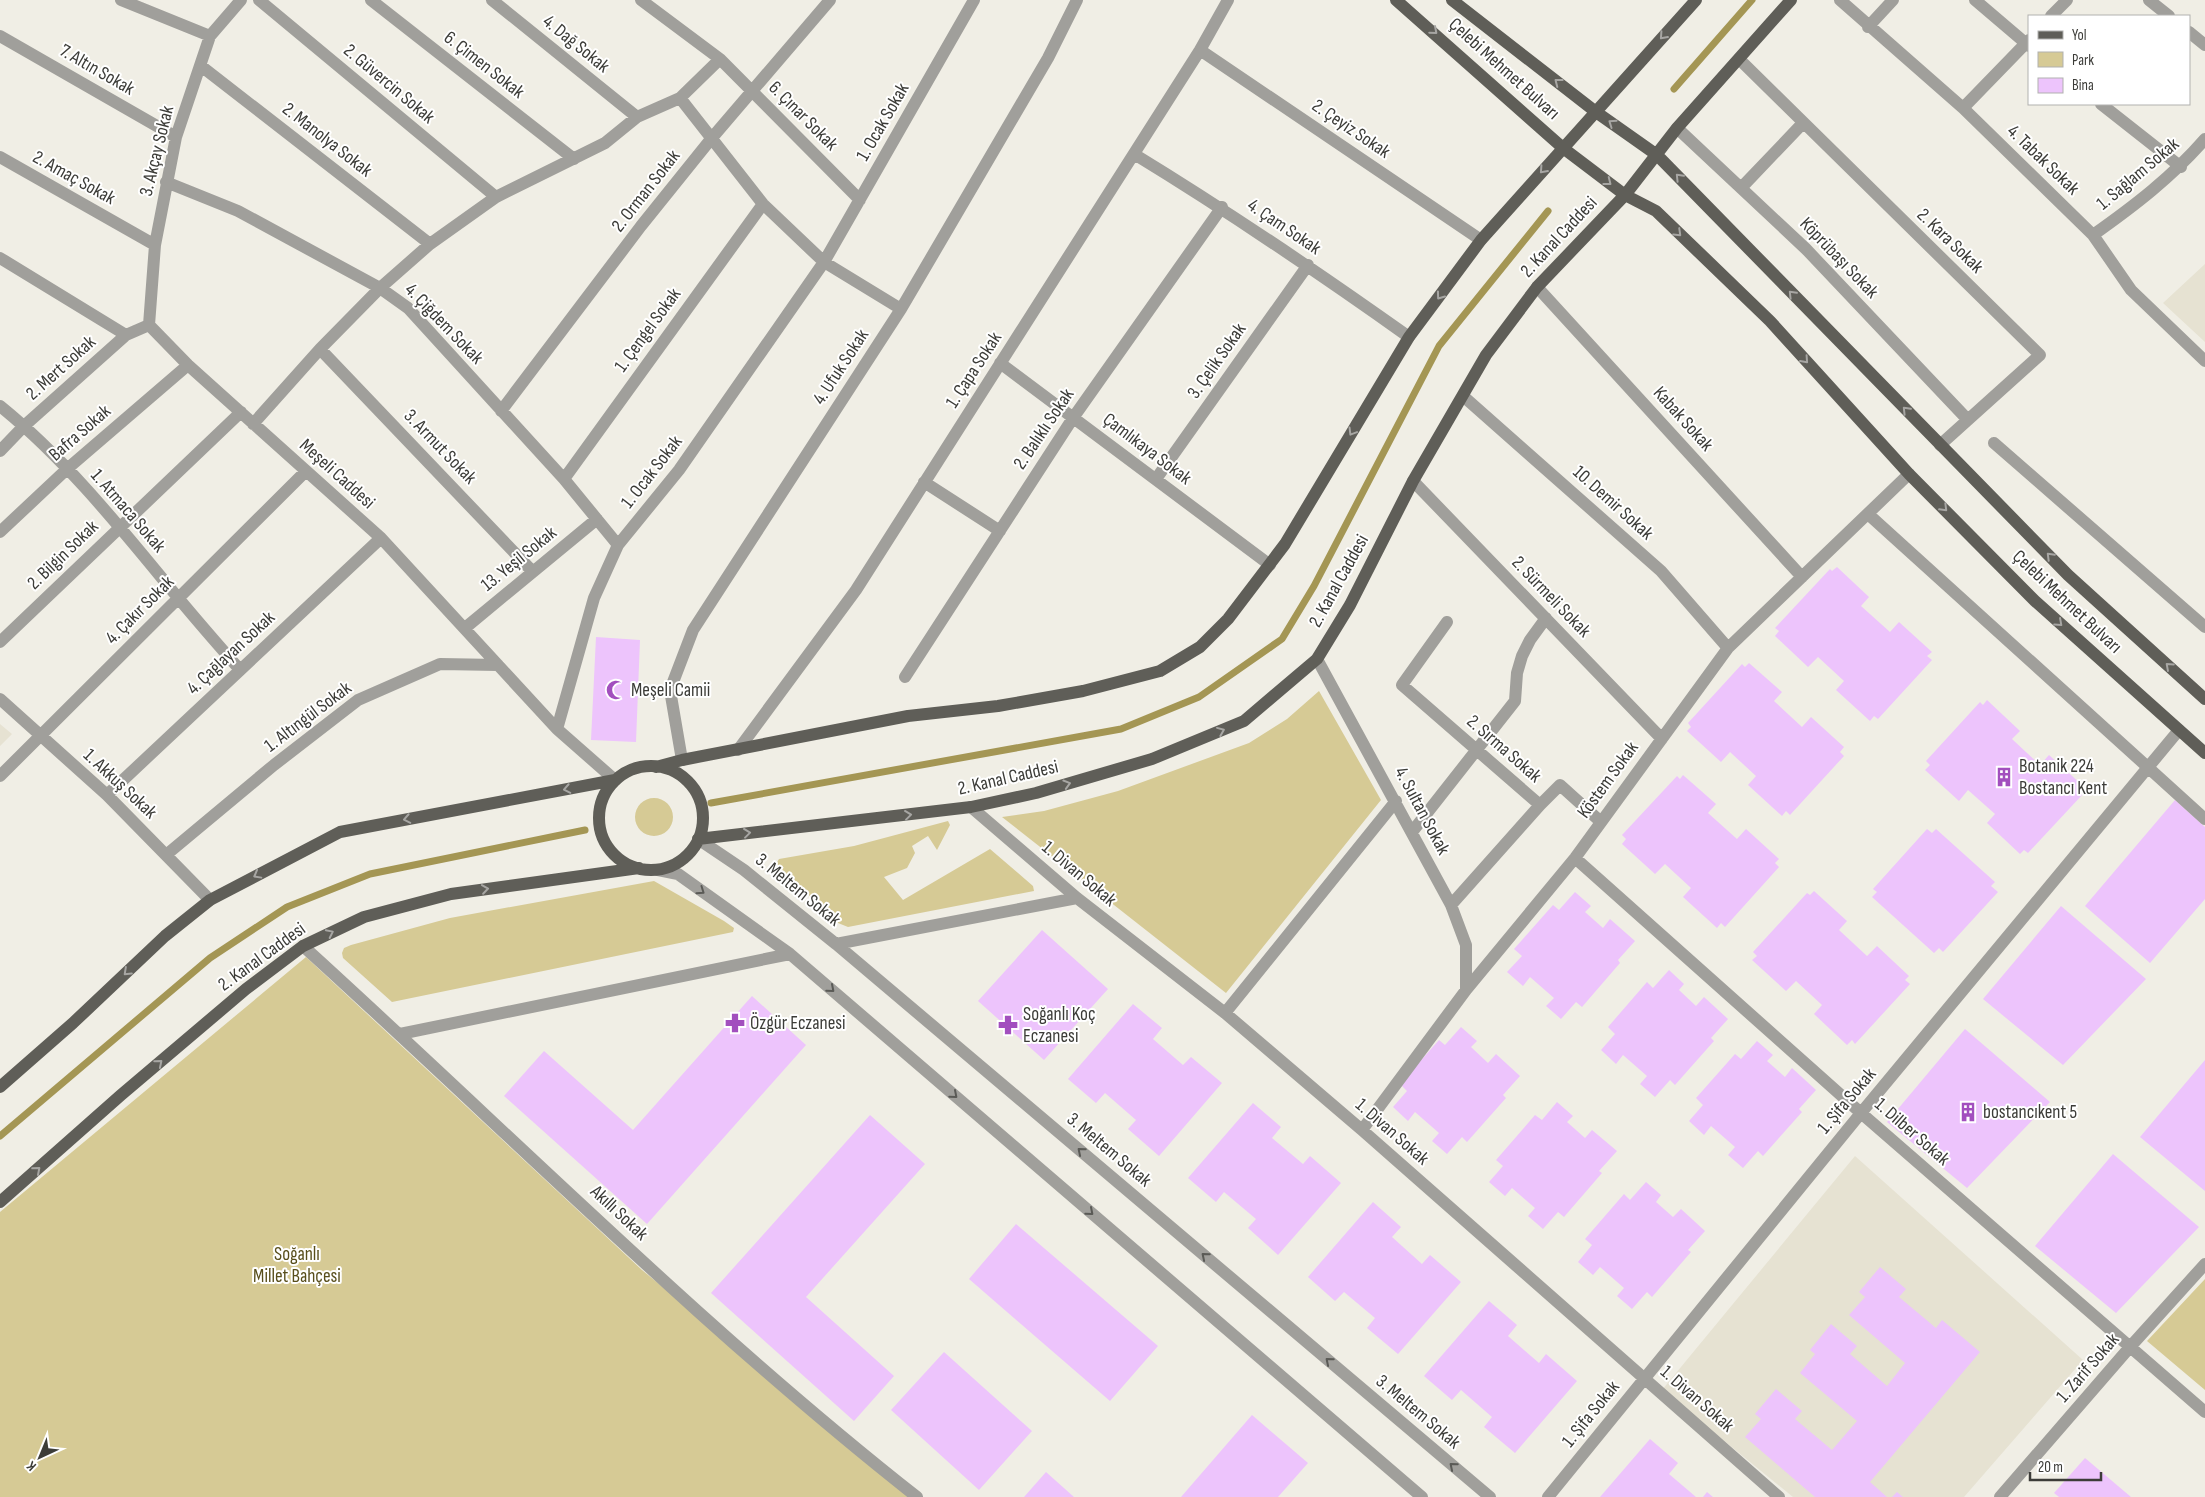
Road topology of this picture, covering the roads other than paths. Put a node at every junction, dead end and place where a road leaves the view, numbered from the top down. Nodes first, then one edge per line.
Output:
1 (121, 0) edge
2 (241, 0) edge
3 (259, 0) edge
4 (370, 0) edge
5 (492, 0) edge
6 (641, 0) edge
7 (830, 0) edge
8 (974, 0) edge
9 (1077, 0) edge
10 (1228, 0) edge
11 (1396, 0) edge
12 (1452, 0) edge
13 (1696, 0) edge
14 (1791, 0) edge
15 (1840, 0) edge
16 (1893, 0) edge
17 (1975, 0) edge
18 (2067, 0) edge
19 (2149, 0) edge
20 (2052, 15) edge
21 (2168, 15) edge
22 (1868, 27) junction
23 (2190, 33) edge
24 (0, 36) edge
25 (210, 36) junction
26 (2028, 43) edge
27 (2205, 45) edge
28 (1200, 50) junction
29 (1739, 58) junction
30 (720, 59) junction
31 (201, 66) junction
32 (752, 91) junction
33 (680, 98) junction
34 (2102, 105) edge
35 (1962, 108) junction
36 (1596, 112) junction
37 (636, 117) junction
38 (1803, 123) junction
39 (1677, 128) junction
40 (176, 137) junction
41 (712, 139) junction
42 (2205, 139) edge
43 (1563, 148) junction
44 (1134, 154) junction
45 (1657, 155) junction
46 (0, 158) edge
47 (574, 159) junction
48 (2181, 167) junction
49 (166, 182) junction
50 (1741, 188) junction
51 (1624, 196) junction
52 (496, 197) junction
53 (860, 200) junction
54 (763, 204) junction
55 (1222, 207) junction
56 (2093, 235) junction
57 (1481, 240) junction
58 (430, 244) junction
59 (155, 245) junction
60 (0, 258) edge
61 (824, 262) junction
62 (1308, 264) junction
63 (1537, 287) junction
64 (380, 288) junction
65 (901, 309) junction
66 (149, 324) junction
67 (126, 334) junction
68 (1409, 337) junction
69 (320, 349) junction
70 (2205, 362) edge
71 (1000, 363) junction
72 (188, 365) junction
73 (1463, 396) junction
74 (0, 406) edge
75 (501, 411) junction
76 (241, 412) junction
77 (1073, 418) junction
78 (1968, 420) junction
79 (253, 424) junction
80 (24, 426) junction
81 (1994, 443) dead end
82 (1940, 445) junction
83 (0, 451) edge
84 (67, 469) junction
85 (306, 471) junction
86 (1909, 474) junction
87 (564, 479) junction
88 (1156, 479) junction
89 (1413, 481) junction
90 (924, 482) junction
91 (1868, 514) junction
92 (597, 519) junction
93 (119, 526) junction
94 (1000, 531) junction
95 (0, 532) edge
96 (381, 538) junction
97 (618, 545) junction
98 (1270, 565) junction
99 (533, 572) junction
100 (1802, 577) junction
101 (178, 599) junction
102 (1546, 618) junction
103 (1447, 622) dead end
104 (2205, 627) edge
105 (465, 628) junction
106 (0, 642) edge
107 (1728, 648) junction
108 (1317, 659) junction
109 (498, 666) junction
110 (240, 670) junction
111 (905, 677) dead end
112 (2204, 696) edge
113 (0, 699) edge
114 (557, 728) junction
115 (2179, 730) junction
116 (40, 736) junction
117 (1662, 739) junction
118 (738, 750) junction
119 (1477, 751) junction
120 (2205, 753) edge
121 (682, 760) junction
122 (656, 767) junction
123 (2148, 768) junction
124 (0, 776) edge
125 (615, 780) junction
126 (107, 795) junction
127 (1396, 801) junction
128 (1540, 804) junction
129 (971, 807) junction
130 (2205, 819) edge
131 (1601, 822) junction
132 (1412, 832) junction
133 (698, 839) junction
134 (166, 855) junction
135 (1575, 858) junction
136 (639, 868) junction
137 (658, 870) junction
138 (1077, 898) junction
139 (210, 900) junction
140 (1451, 905) junction
141 (836, 944) junction
142 (303, 946) junction
143 (790, 954) junction
144 (1466, 990) junction
145 (1224, 1013) junction
146 (400, 1034) junction
147 (0, 1087) edge
148 (1862, 1113) junction
149 (1362, 1130) junction
150 (0, 1202) edge
151 (2205, 1264) edge
152 (2130, 1347) junction
153 (1644, 1378) junction
154 (2205, 1412) edge
155 (917, 1497) edge
156 (1422, 1497) edge
157 (1490, 1497) edge
158 (1548, 1497) edge
159 (1779, 1497) edge
160 (2000, 1497) edge

1 - 25 street
2 - 25 street, 3. Akçay Sokak
3 - 52 street, 2. Güvercin Sokak
4 - 47 street, 6. Çimen Sokak
5 - 37 street, 4. Dağ Sokak
6 - 30 street, 6. Çınar Sokak
7 - 32 street, 2. Orman Sokak
8 - 53 street, 1. Ocak Sokak
9 - 65 street, 4. Ufuk Sokak
10 - 28 street, 1. Çapa Sokak
11 -> 43 main road, Çelebi Mehmet Bulvarı
36 -> 12 main road, Çelebi Mehmet Bulvarı
13 -> 36 main road
14 - 29 main road, 2. Kanal Caddesi
15 - 22 street, 4. Tabak Sokak
16 - 22 street
17 - 26 street
18 - 20 street
19 - 21 street
22 - 35 street, 4. Tabak Sokak
23 - 27 street
24 - 40 street, 7. Altın Sokak
25 - 31 street, 3. Akçay Sokak
26 - 35 street
28 - 44 street, 1. Çapa Sokak
28 - 57 street, 2. Çeyiz Sokak
29 - 38 street, 2. Kara Sokak
29 - 39 main road, 2. Kanal Caddesi
30 - 32 street, 6. Çınar Sokak
30 - 33 street
31 - 40 street, 3. Akçay Sokak
31 - 58 street, 2. Manolya Sokak
32 - 41 street, 2. Orman Sokak
32 - 53 street, 6. Çınar Sokak
33 - 37 street
33 - 41 street
34 - 48 street
35 - 56 street, 4. Tabak Sokak
36 - 43 main road
45 -> 36 main road, Çelebi Mehmet Bulvarı
37 - 47 street
38 - 50 street
38 - 78 street, 2. Kara Sokak
39 - 45 main road, 2. Kanal Caddesi
39 - 50 street, Köprübaşı Sokak
40 - 49 street, 3. Akçay Sokak
41 - 54 street
41 - 75 street, 2. Orman Sokak
42 - 48 street, 1. Sağlam Sokak
43 -> 51 main road, Çelebi Mehmet Bulvarı
43 -> 57 main road
44 - 55 street, 4. Çam Sokak
44 - 71 street, 1. Çapa Sokak
45 - 51 main road, 2. Kanal Caddesi
82 -> 45 main road, Çelebi Mehmet Bulvarı
46 - 59 street, 2. Amaç Sokak
47 - 52 street
48 - 56 street, 1. Sağlam Sokak
49 - 59 street, 3. Akçay Sokak
49 - 64 street, 4. Çiğdem Sokak
50 - 78 street, Köprübaşı Sokak
51 - 63 main road, 2. Kanal Caddesi
51 -> 86 main road, Çelebi Mehmet Bulvarı
52 - 58 street
53 - 61 street, 1. Ocak Sokak
54 - 61 street
54 - 87 street, 1. Çengel Sokak
55 - 62 street, 4. Çam Sokak
55 - 77 street, 2. Balıklı Sokak
56 - 70 street, 4. Tabak Sokak
57 -> 68 main road
58 - 64 street
59 - 66 street, 3. Akçay Sokak
60 - 67 street
61 - 65 street
61 - 97 street, 1. Ocak Sokak
62 - 68 street, 4. Çam Sokak
62 - 88 street, 3. Çelik Sokak
63 - 73 main road, 2. Kanal Caddesi
63 - 100 street, Kabak Sokak
64 - 69 street
64 - 75 street, 4. Çiğdem Sokak
65 - 121 street, 4. Ufuk Sokak
66 - 67 street
66 - 72 street, Meşeli Caddesi
67 - 80 street, 2. Mert Sokak
68 -> 98 main road
69 - 79 street
69 - 99 street, 3. Armut Sokak
71 - 77 street, Çamlıkaya Sokak
71 - 90 street, 1. Çapa Sokak
72 - 76 street, Meşeli Caddesi
72 - 84 street, Bafra Sokak
73 - 89 main road, 2. Kanal Caddesi
73 - 107 street, 10. Demir Sokak
74 - 80 street, 1. Atmaca Sokak
75 - 87 street, 4. Çiğdem Sokak
76 - 79 street, Meşeli Caddesi
76 - 93 street, 2. Bilgin Sokak
77 - 88 street, Çamlıkaya Sokak
77 - 94 street, 2. Balıklı Sokak
78 - 82 street, 2. Kara Sokak
79 - 85 street, Meşeli Caddesi
80 - 83 street, 2. Mert Sokak
80 - 84 street, 1. Atmaca Sokak
81 - 104 street
112 -> 82 main road, Çelebi Mehmet Bulvarı
84 - 93 street, 1. Atmaca Sokak
84 - 95 street, Bafra Sokak
85 - 96 street, Meşeli Caddesi
85 - 101 street, 4. Çakır Sokak
86 - 91 street, Köstem Sokak
86 -> 115 main road, Çelebi Mehmet Bulvarı
87 - 92 street, 4. Çiğdem Sokak
88 - 98 street, Çamlıkaya Sokak
89 - 102 street, 2. Sürmeli Sokak
89 - 108 main road, 2. Kanal Caddesi
90 - 94 street
90 - 118 street, 1. Çapa Sokak
91 - 100 street, Köstem Sokak
91 - 123 street
92 - 97 street, 4. Çiğdem Sokak
92 - 99 street, 13. Yeşil Sokak
93 - 101 street, 1. Atmaca Sokak
93 - 106 street, 2. Bilgin Sokak
94 - 111 street, 2. Balıklı Sokak
96 - 105 street, Meşeli Caddesi
96 - 110 street, 4. Çağlayan Sokak
97 - 114 street, 1. Ocak Sokak
98 - 118 main road
99 - 105 street, 13. Yeşil Sokak
100 - 107 street, Köstem Sokak
101 - 110 street, 1. Atmaca Sokak
101 - 116 street, 4. Çakır Sokak
102 - 117 street, 2. Sürmeli Sokak
102 - 119 street
103 - 119 street, 2. Sırma Sokak
105 - 109 street, Meşeli Caddesi
107 - 117 street, Köstem Sokak
108 - 127 street, 4. Sultan Sokak
129 -> 108 main road, 2. Kanal Caddesi
109 - 114 street, Meşeli Caddesi
109 - 134 street, 1. Altıngül Sokak
110 - 126 street, 4. Çağlayan Sokak
113 - 116 street, 1. Akkuş Sokak
114 - 125 street, Meşeli Caddesi
115 - 120 main road, Çelebi Mehmet Bulvarı
115 - 123 street, 1. Şifa Sokak
116 - 124 street, 4. Çakır Sokak
116 - 126 street, 1. Akkuş Sokak
117 - 131 street, Köstem Sokak
118 - 121 main road
119 - 128 street, 2. Sırma Sokak
119 - 132 street
121 - 122 main road
122 - 125 main road
122 - 133 main road
123 - 130 street
123 - 148 street, 1. Şifa Sokak
125 - 136 main road
125 -> 139 main road
126 - 134 street, 1. Akkuş Sokak
127 - 132 street, 4. Sultan Sokak
127 - 145 street
128 - 131 street
128 - 140 street, 2. Sırma Sokak
133 -> 129 main road, 2. Kanal Caddesi
129 - 138 street, 1. Divan Sokak
131 - 135 street, Köstem Sokak
132 - 140 street, 4. Sultan Sokak
133 - 137 main road
133 - 141 street, 3. Meltem Sokak
134 - 139 street, 1. Akkuş Sokak
135 - 144 street, Köstem Sokak
135 - 148 street, 1. Dilber Sokak
136 - 137 main road
142 -> 136 main road, 2. Kanal Caddesi
137 -> 143 street
138 - 141 street
138 - 145 street, 1. Divan Sokak
139 -> 147 main road
140 - 144 street, 4. Sultan Sokak
157 -> 141 street, 3. Meltem Sokak
142 - 146 street, Akıllı Sokak
150 -> 142 main road, 2. Kanal Caddesi
143 - 146 street
143 -> 156 street
144 - 149 street, Köstem Sokak
145 - 149 street, 1. Divan Sokak
146 - 155 street, Akıllı Sokak
148 - 152 street, 1. Dilber Sokak
148 - 153 street, 1. Şifa Sokak
149 - 153 street, 1. Divan Sokak
151 - 152 street, 1. Zarif Sokak
152 - 154 street, 1. Dilber Sokak
152 - 160 street, 1. Zarif Sokak
153 - 158 street, 1. Şifa Sokak
153 - 159 street, 1. Divan Sokak

